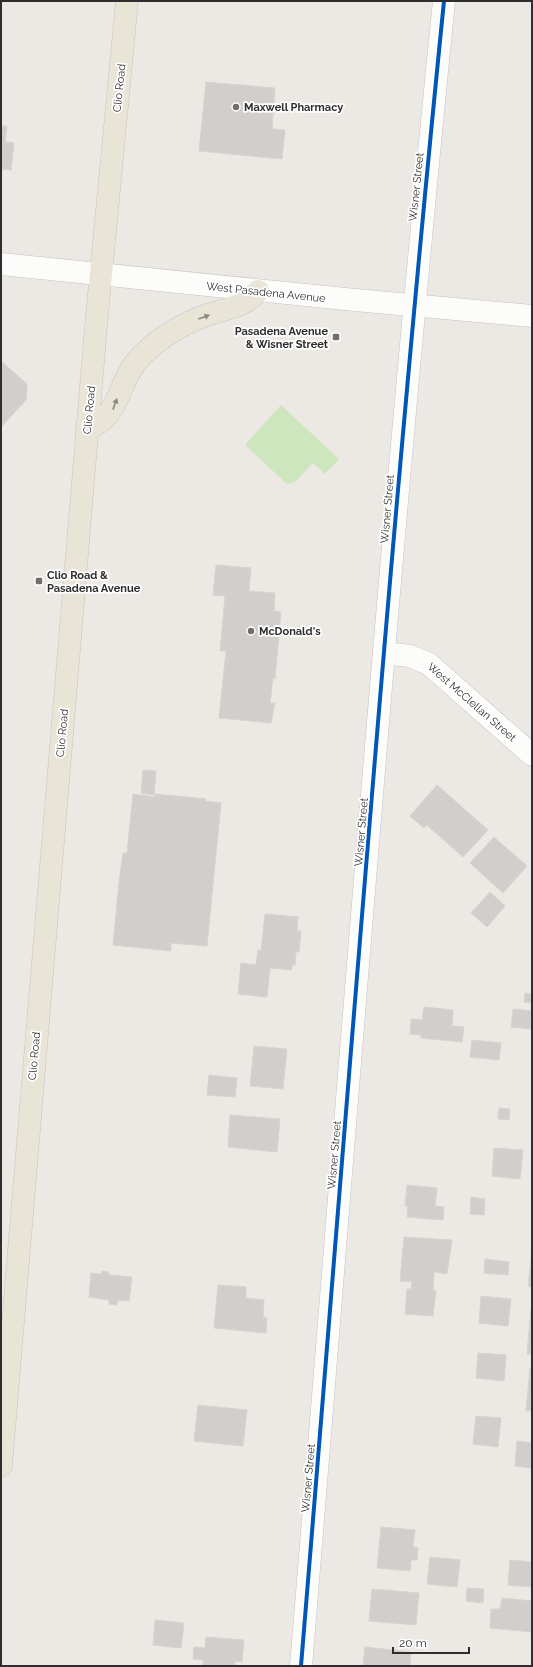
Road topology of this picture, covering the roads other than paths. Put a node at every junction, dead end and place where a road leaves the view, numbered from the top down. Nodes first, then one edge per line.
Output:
1 (127, 1) edge
2 (444, 1) edge
3 (1, 264) edge
4 (100, 274) junction
5 (258, 291) junction
6 (414, 306) junction
7 (532, 316) edge
8 (87, 428) junction
9 (384, 653) junction
10 (532, 755) edge
11 (1, 1466) edge
12 (301, 1666) edge

1 - 4 main road, Clio Road
2 - 6 street, Wisner Street
3 - 4 street, West Pasadena Avenue
4 - 5 street, West Pasadena Avenue
4 - 8 main road, Clio Road
5 - 6 street, West Pasadena Avenue
8 -> 5 main road
6 - 7 street, West Pasadena Avenue
6 - 9 street, Wisner Street
8 - 11 main road, Clio Road
9 - 10 street, West McClellan Street
9 - 12 street, Wisner Street

